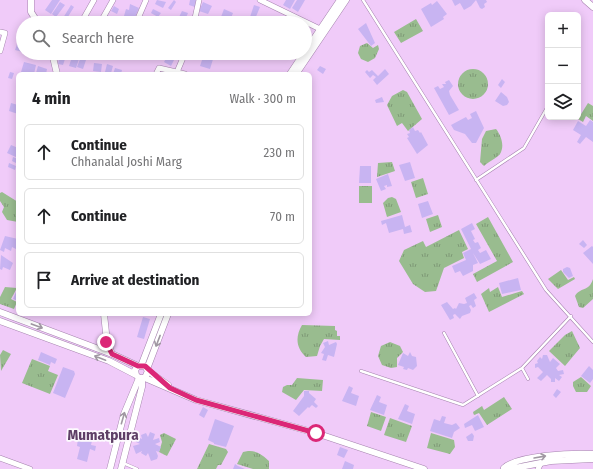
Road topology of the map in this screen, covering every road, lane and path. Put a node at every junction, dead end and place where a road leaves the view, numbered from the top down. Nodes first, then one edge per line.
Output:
1 (31, 0) edge
2 (94, 0) edge
3 (113, 0) edge
4 (146, 0) edge
5 (198, 0) edge
6 (260, 0) edge
7 (340, 0) edge
8 (346, 0) edge
9 (363, 0) edge
10 (585, 0) edge
11 (593, 7) edge
12 (34, 16) edge
13 (85, 16) edge
14 (104, 16) edge
15 (139, 16) edge
16 (196, 16) edge
17 (293, 16) edge
18 (312, 25) edge
19 (320, 29) junction
20 (0, 32) edge
21 (312, 41) edge
22 (312, 50) edge
23 (0, 51) edge
24 (54, 60) edge
25 (182, 60) edge
26 (300, 60) edge
27 (305, 60) edge
28 (57, 72) edge
29 (157, 72) edge
30 (177, 72) joint
31 (291, 72) edge
32 (297, 72) edge
33 (545, 111) edge
34 (476, 180) junction
35 (0, 312) edge
36 (104, 316) edge
37 (160, 316) edge
38 (167, 316) edge
39 (571, 316) junction
40 (0, 320) edge
41 (444, 333) dead end
42 (593, 342) edge
43 (112, 354) junction
44 (140, 366) junction
45 (522, 368) junction
46 (148, 370) junction
47 (361, 371) dead end
48 (140, 378) junction
49 (528, 379) dead end
50 (170, 388) junction
51 (478, 396) junction
52 (593, 454) edge
53 (0, 458) edge
54 (593, 459) edge
55 (122, 466) edge
56 (540, 466) edge
57 (30, 469) edge
58 (110, 469) edge
59 (137, 469) edge
60 (424, 469) edge
61 (506, 469) edge

1 - 12 street
2 - 13 street
3 - 14 street
4 - 15 street
5 - 16 street
6 - 17 street
7 - 19 street
8 - 22 street
9 - 34 lane
10 - 11 street
18 - 19 street
19 - 21 street
20 - 23 street
24 - 28 street
25 - 30 street
26 - 31 street
27 - 32 street
29 - 30 street
33 - 34 lane
34 - 39 lane
35 -> 43 street
36 - 43 street
37 - 44 street
38 -> 46 street
39 - 42 lane
39 - 45 lane
48 -> 40 street
41 - 51 lane
43 - 44 street
44 - 46 street
44 - 48 street
45 - 49 lane
45 - 51 lane
46 - 48 street
46 - 50 street
47 - 51 lane
48 - 50 street
48 - 55 street
58 -> 48 street
50 - 60 street
61 -> 52 street
53 - 57 street
54 - 56 street
55 - 59 lane
56 - 61 street

